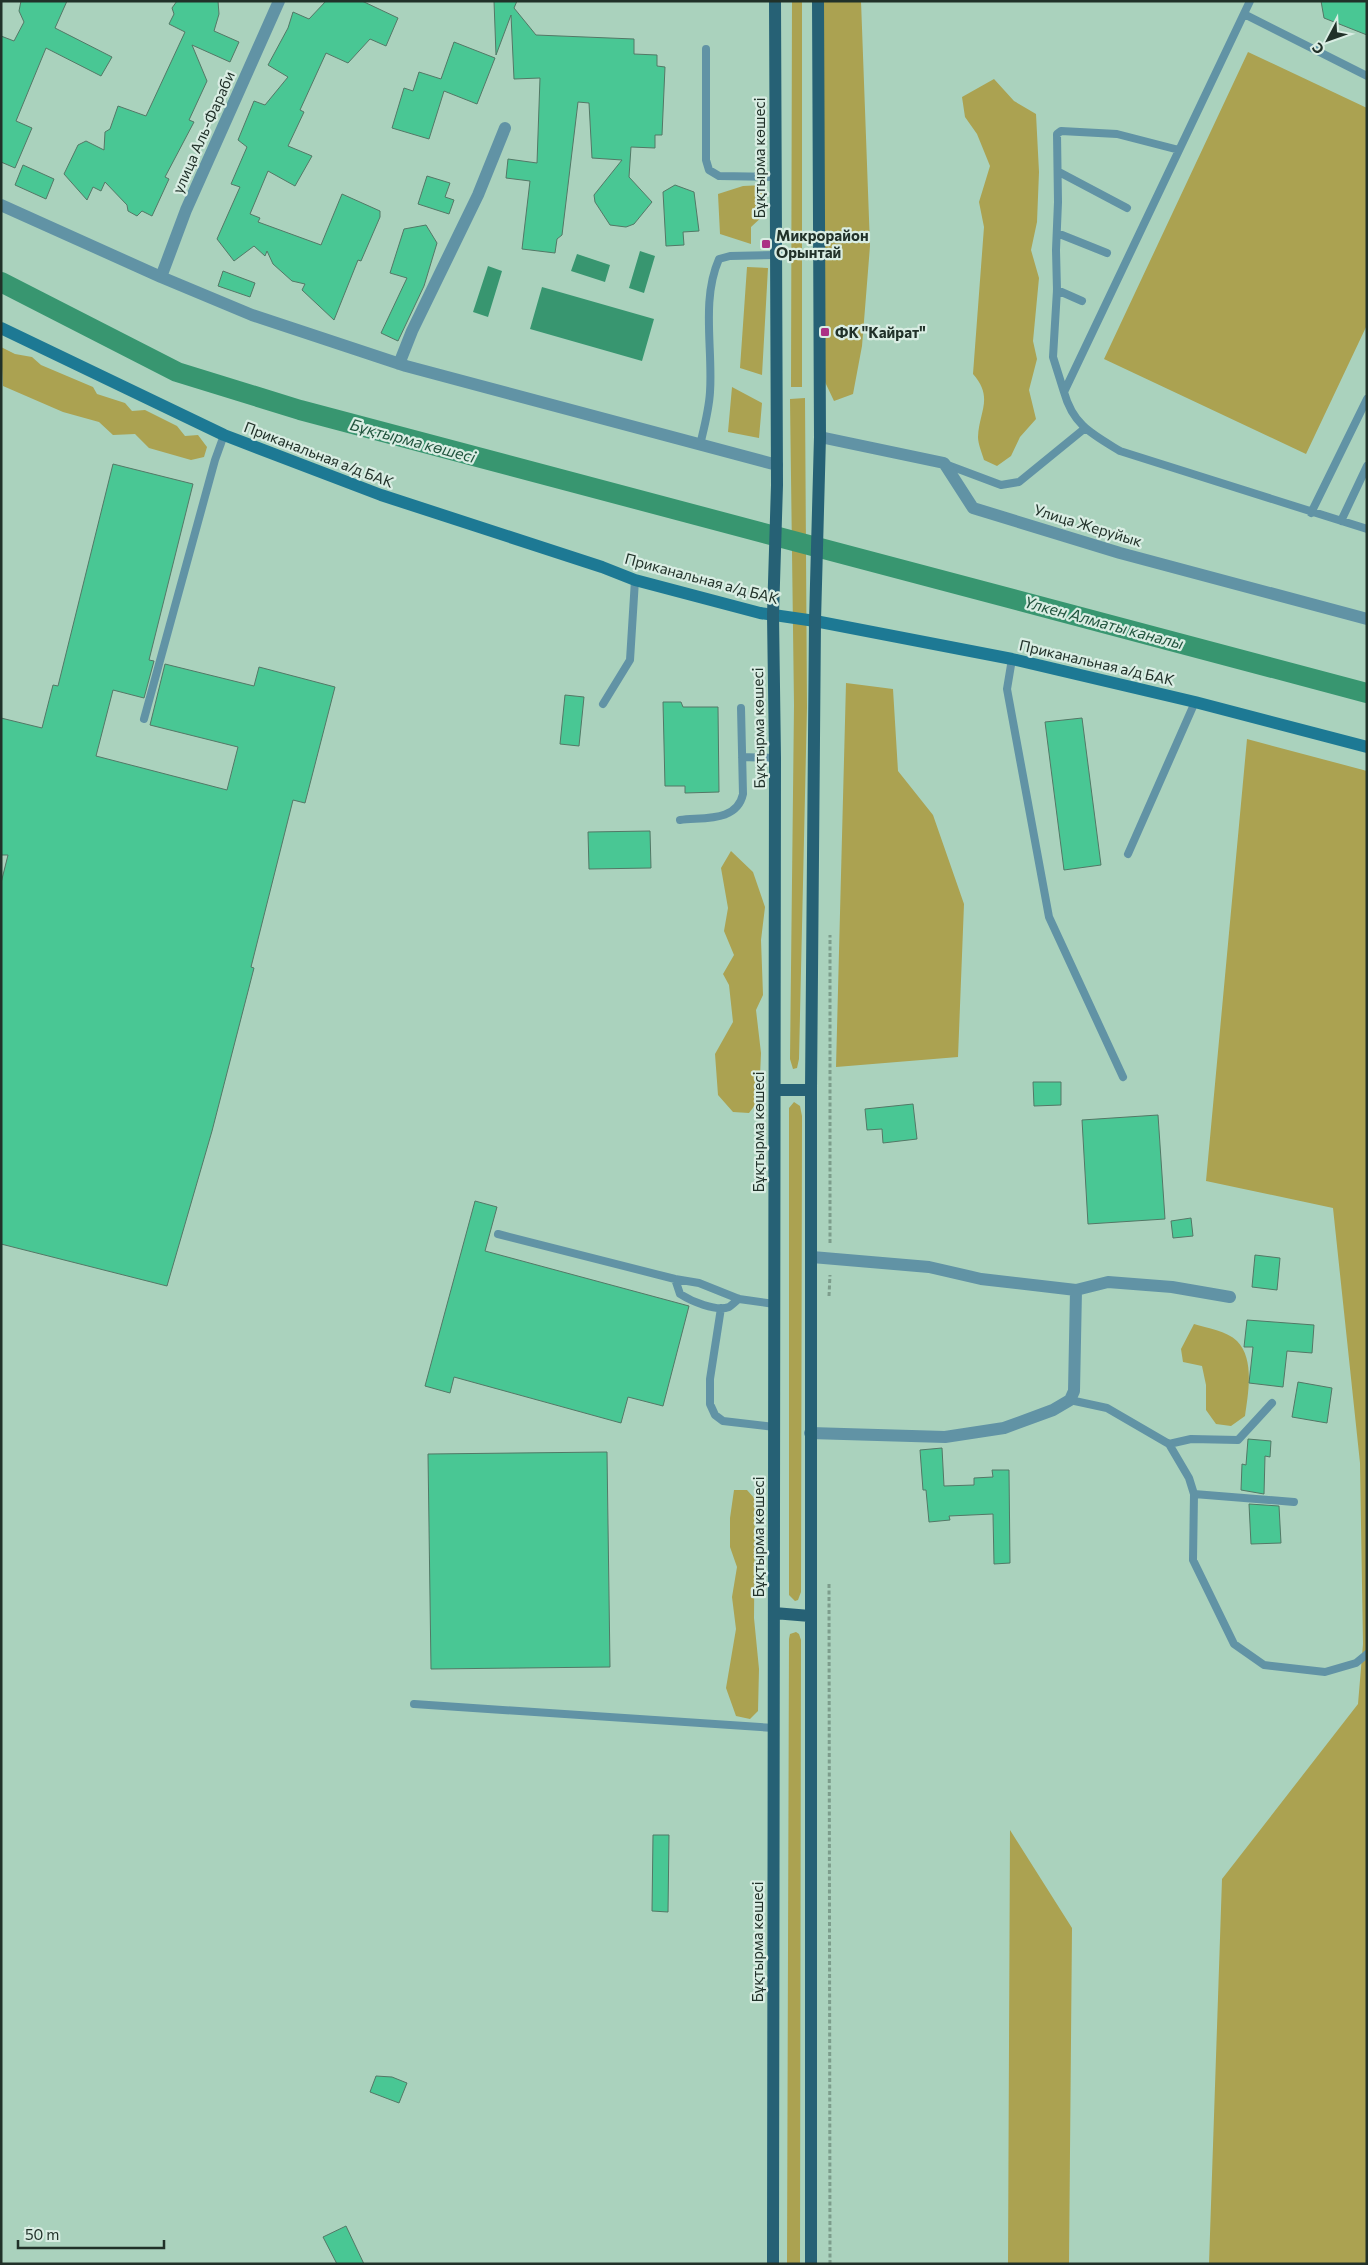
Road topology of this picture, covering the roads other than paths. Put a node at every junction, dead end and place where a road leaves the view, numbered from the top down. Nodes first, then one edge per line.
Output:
1 (279, 1) edge
2 (775, 1) edge
3 (818, 1) edge
4 (1250, 1) edge
5 (1244, 14) junction
6 (706, 49) dead end
7 (1367, 76) edge
8 (505, 128) dead end
9 (1179, 150) junction
10 (1059, 172) junction
11 (774, 177) junction
12 (1, 205) edge
13 (1127, 208) dead end
14 (1057, 234) junction
15 (1107, 253) dead end
16 (776, 255) junction
17 (161, 277) junction
18 (1058, 290) junction
19 (1082, 301) dead end
20 (1, 328) edge
21 (399, 364) junction
22 (1064, 392) junction
23 (1367, 399) edge
24 (1084, 429) junction
25 (224, 435) junction
26 (820, 437) junction
27 (700, 445) junction
28 (944, 464) junction
29 (777, 465) junction
30 (1367, 466) edge
31 (1311, 513) junction
32 (1340, 521) junction
33 (1367, 529) edge
34 (635, 580) junction
35 (772, 615) junction
36 (1367, 619) edge
37 (816, 620) junction
38 (1012, 659) junction
39 (1195, 702) junction
40 (602, 704) dead end
41 (741, 708) dead end
42 (144, 719) dead end
43 (1367, 747) edge
44 (742, 757) junction
45 (775, 758) junction
46 (680, 820) dead end
47 (1128, 854) dead end
48 (1123, 1077) dead end
49 (775, 1090) junction
50 (811, 1090) junction
51 (498, 1234) dead end
52 (812, 1257) junction
53 (674, 1279) junction
54 (1076, 1290) junction
55 (1230, 1296) dead end
56 (739, 1299) junction
57 (774, 1304) junction
58 (721, 1308) junction
59 (1070, 1400) junction
60 (1272, 1404) dead end
61 (774, 1428) junction
62 (810, 1432) junction
63 (1169, 1444) junction
64 (1194, 1494) junction
65 (1294, 1502) dead end
66 (774, 1613) junction
67 (810, 1616) junction
68 (1367, 1654) edge
69 (414, 1704) dead end
70 (774, 1728) junction
71 (773, 2264) edge
72 (811, 2264) edge

1 - 17 street, улица Аль-Фараби
2 - 11 main road, Бұқтырма көшесі
3 - 26 main road
4 - 5 lane
5 - 7 lane
5 - 9 lane
6 - 11 lane
8 - 21 street
9 - 10 lane
9 - 22 lane
10 - 13 lane
10 - 14 lane
11 - 16 main road, Бұқтырма көшесі
12 - 17 street
14 - 15 lane
14 - 18 lane
16 - 27 lane
16 - 29 main road, Бұқтырма көшесі
17 - 21 street
18 - 19 lane
18 - 22 lane
20 - 25 main road, Приканальная а/д БАК
21 - 27 street
22 - 24 lane
23 - 31 lane
24 - 28 lane
24 - 31 lane
25 - 34 main road, Приканальная а/д БАК
25 - 42 lane
26 - 28 street
26 - 37 main road
27 - 29 street
28 - 36 street, Улица Жеруйык
29 - 35 main road, Бұқтырма көшесі
30 - 32 lane
31 - 32 lane
32 - 33 lane
34 - 35 main road, Приканальная а/д БАК
34 - 40 lane
35 - 37 main road, Приканальная а/д БАК
35 - 45 main road, Бұқтырма көшесі
37 - 38 main road, Приканальная а/д БАК
37 - 50 main road
38 - 39 main road, Приканальная а/д БАК
38 - 48 lane
39 - 43 main road, Приканальная а/д БАК
39 - 47 lane
41 - 44 lane
44 - 45 lane
44 - 46 lane
45 - 49 main road, Бұқтырма көшесі
49 - 50 main road
49 - 57 main road, Бұқтырма көшесі
50 - 52 main road
51 - 53 lane
52 - 54 street
52 - 62 main road
53 - 56 lane
53 - 58 lane
54 - 55 street
54 - 59 street
56 - 57 lane
56 - 58 lane
57 - 61 main road, Бұқтырма көшесі
58 - 61 lane
59 - 62 street
59 - 63 lane
60 - 63 lane
61 - 66 main road, Бұқтырма көшесі
62 - 67 main road
63 - 64 lane
64 - 65 lane
64 - 68 lane
66 - 67 main road
66 - 70 main road, Бұқтырма көшесі
67 - 72 main road
69 - 70 lane
70 - 71 main road, Бұқтырма көшесі

